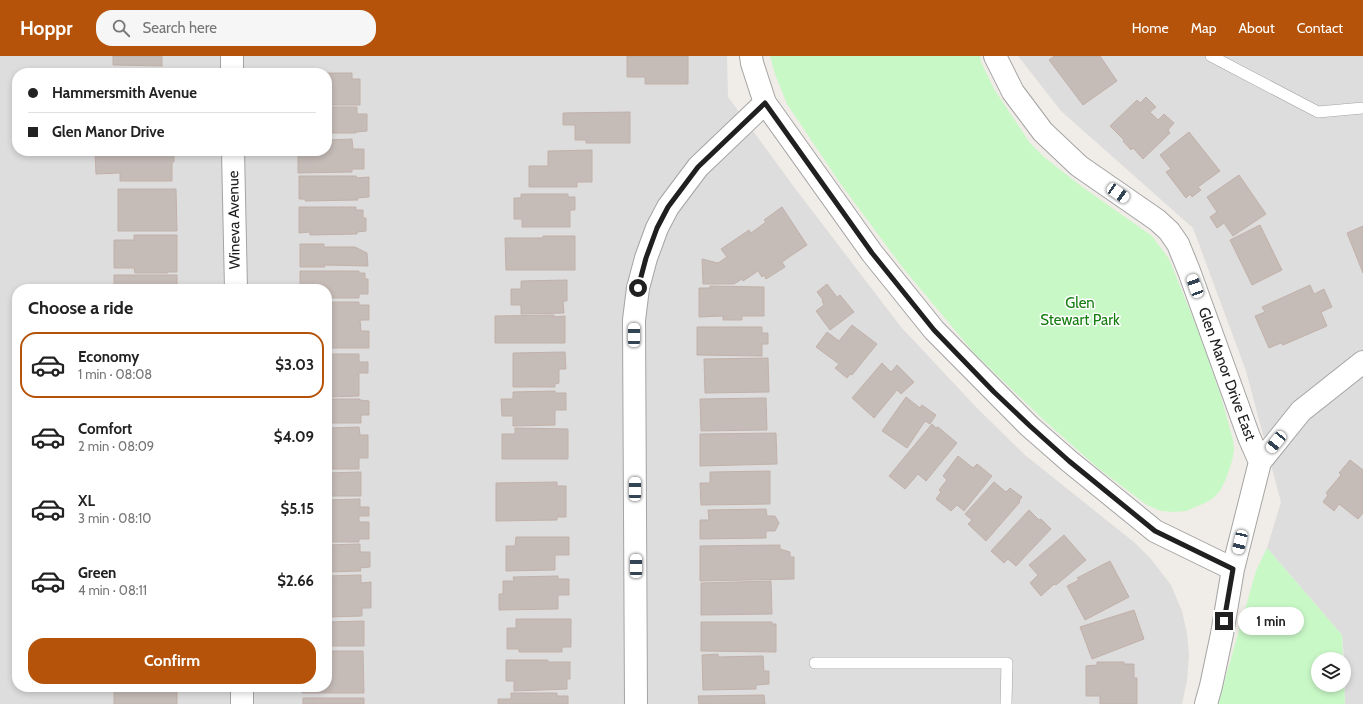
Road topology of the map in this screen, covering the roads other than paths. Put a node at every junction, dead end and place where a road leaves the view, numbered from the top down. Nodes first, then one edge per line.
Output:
1 (232, 56) edge
2 (751, 56) edge
3 (995, 56) edge
4 (1211, 56) edge
5 (232, 68) edge
6 (765, 103) junction
7 (1363, 108) edge
8 (233, 156) edge
9 (236, 284) edge
10 (1363, 362) edge
11 (1260, 462) junction
12 (1233, 569) junction
13 (815, 663) dead end
14 (242, 692) edge
15 (242, 704) edge
16 (636, 704) edge
17 (1006, 704) edge
18 (1206, 704) edge

1 - 5 street
2 - 6 street
3 - 11 street, Glen Manor Drive East
4 - 7 lane
6 - 12 street
6 - 16 street
8 - 9 street, Wineva Avenue
10 - 11 street
11 - 12 street
12 - 18 street
13 - 17 lane
14 - 15 street

